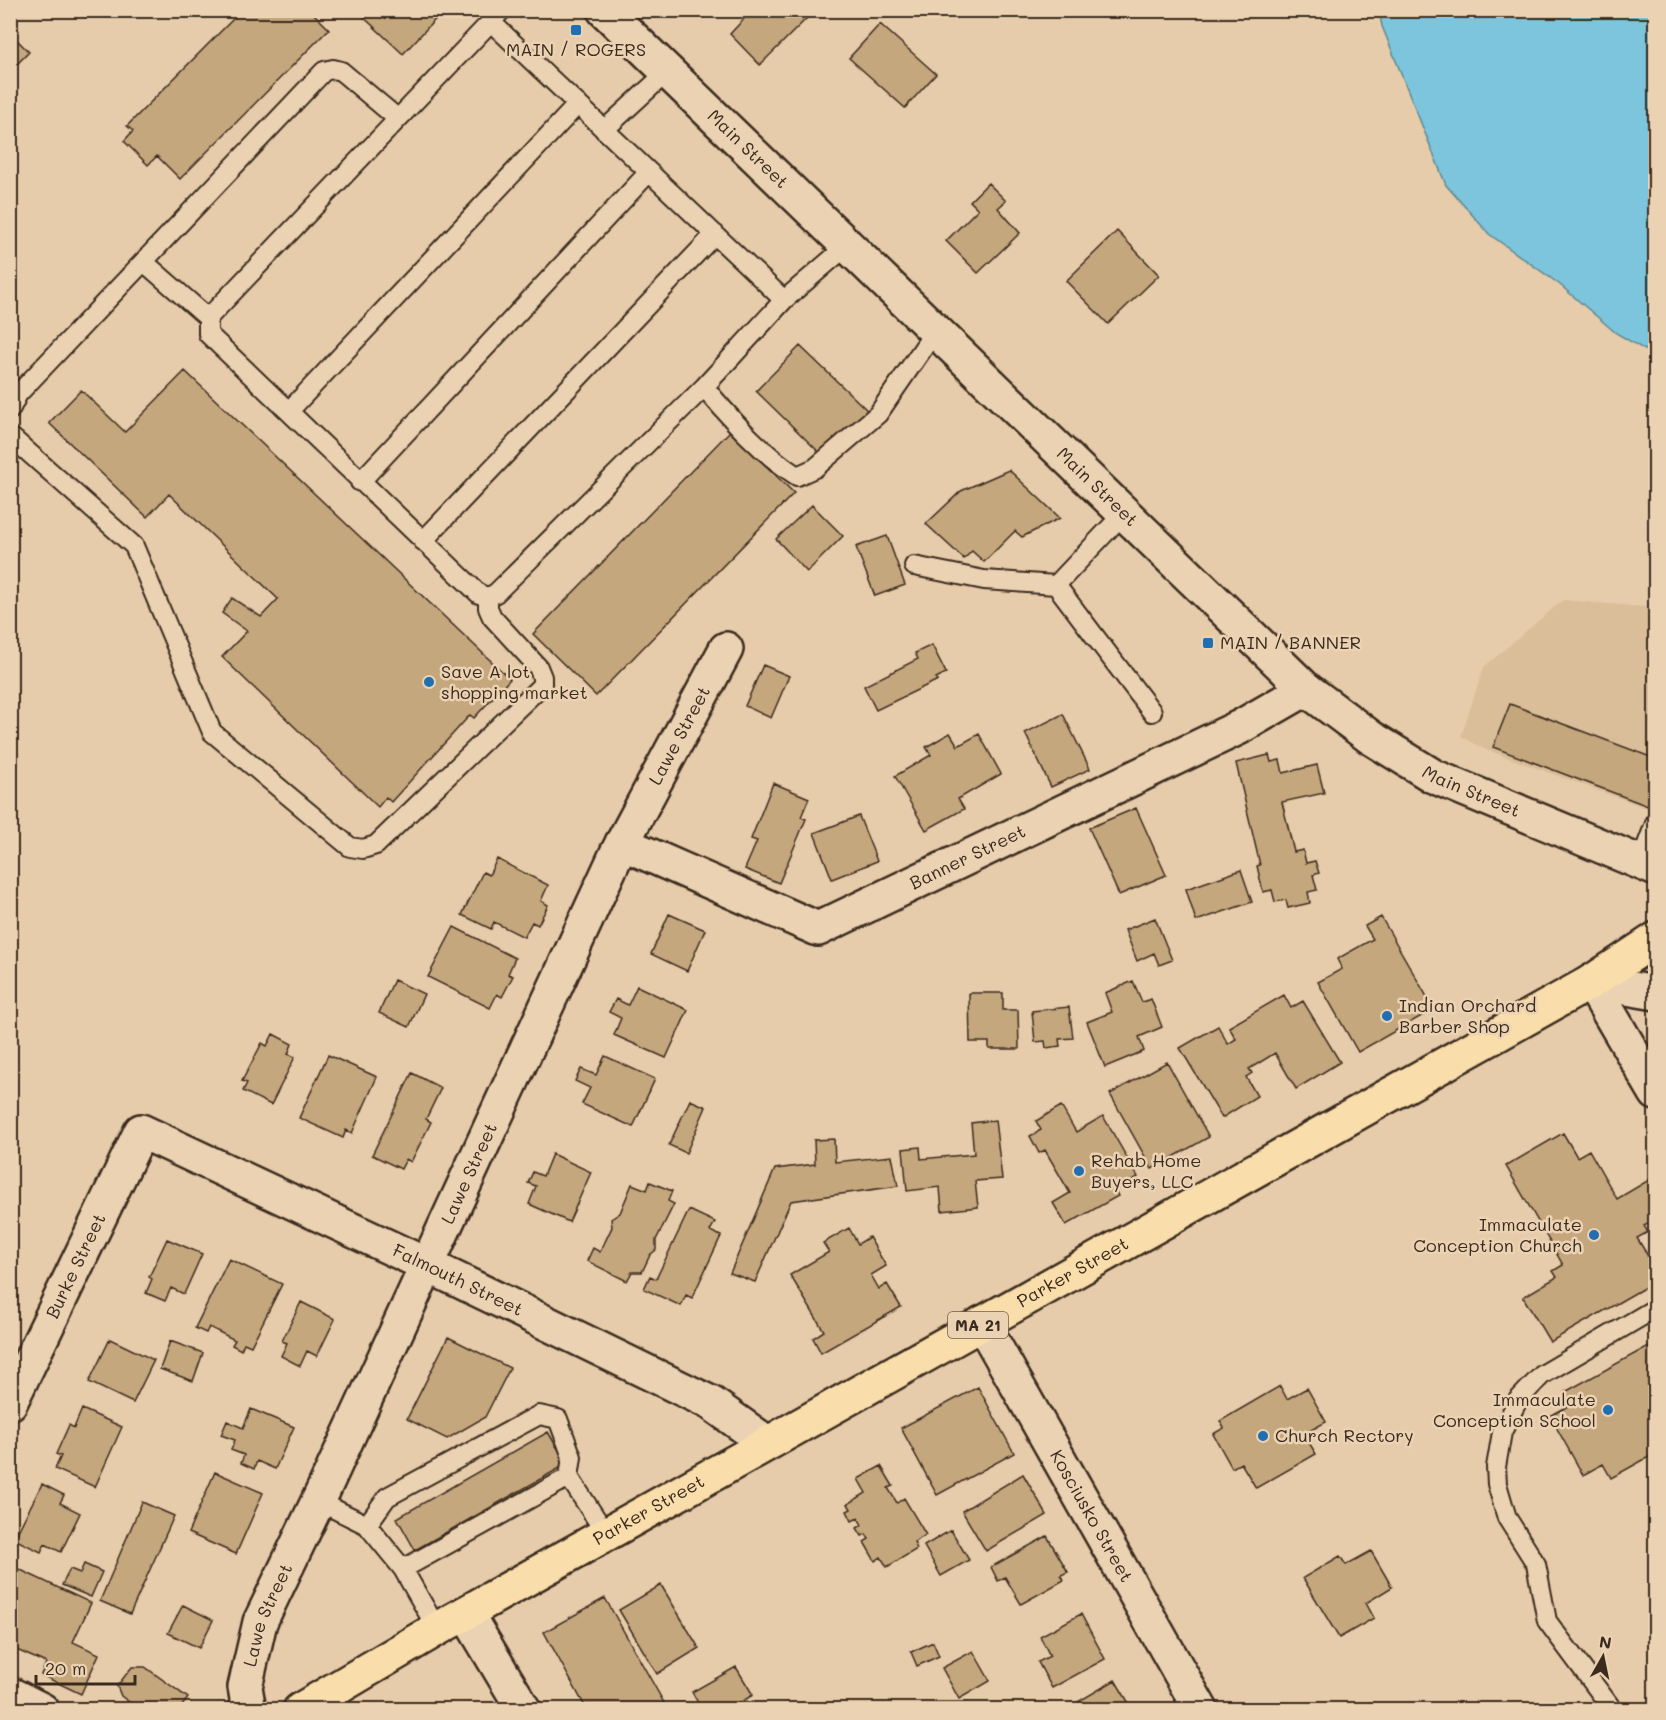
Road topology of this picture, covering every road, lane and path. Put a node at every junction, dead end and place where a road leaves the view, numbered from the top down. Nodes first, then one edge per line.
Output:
1 (604, 10) edge
2 (497, 16) edge
3 (668, 72) junction
4 (578, 104) junction
5 (398, 119) junction
6 (604, 130) junction
7 (649, 172) junction
8 (715, 234) junction
9 (848, 245) junction
10 (144, 262) junction
11 (784, 300) junction
12 (208, 318) junction
13 (934, 331) junction
14 (704, 387) junction
15 (10, 410) edge
16 (289, 411) junction
17 (10, 436) edge
18 (360, 482) junction
19 (1124, 513) junction
20 (423, 541) junction
21 (914, 566) dead end
22 (1056, 585) junction
23 (488, 597) junction
24 (726, 649) dead end
25 (1306, 689) junction
26 (1152, 712) dead end
27 (1656, 821) edge
28 (622, 843) junction
29 (1648, 866) edge
30 (1656, 939) edge
31 (1591, 982) junction
32 (1656, 993) edge
33 (1656, 1093) edge
34 (141, 1131) joint
35 (427, 1265) junction
36 (1656, 1308) edge
37 (982, 1323) junction
38 (10, 1403) edge
39 (767, 1443) junction
40 (569, 1477) junction
41 (318, 1501) junction
42 (367, 1525) junction
43 (606, 1534) junction
44 (403, 1569) junction
45 (466, 1613) junction
46 (437, 1629) junction
47 (10, 1694) edge
48 (42, 1710) edge
49 (249, 1710) edge
50 (300, 1710) edge
51 (524, 1710) edge
52 (1201, 1710) edge
53 (1613, 1710) edge

1 - 3 street, Main Street
2 - 4 lane
2 - 5 lane
3 - 6 lane
3 - 9 street, Main Street
4 - 6 lane
4 - 16 lane
5 - 10 lane
5 - 12 lane
6 - 7 lane
7 - 8 lane
7 - 18 lane
8 - 11 lane
8 - 20 lane
9 - 11 lane
9 - 13 street, Main Street
10 - 12 lane
10 - 15 lane
11 - 14 lane
12 - 16 lane
13 - 14 lane
13 - 19 street, Main Street
14 - 23 lane
16 - 18 lane
17 - 23 lane
18 - 20 lane
19 - 22 lane
19 - 25 street, Main Street
20 - 23 lane
21 - 22 lane
22 - 26 lane
24 - 28 street, Lawe Street
25 - 28 street, Banner Street
25 - 29 street, Main Street
27 - 29 lane
28 - 35 street, Lawe Street
30 - 31 main road, Parker Street / MA 21
31 - 32 street
31 - 33 street
31 - 37 main road, Parker Street / MA 21
34 - 35 street, Falmouth Street
34 - 38 street, Burke Street
35 - 39 street, Falmouth Street
35 - 41 street, Lawe Street
36 - 53 lane
37 - 39 main road, Parker Street / MA 21
37 - 52 street, Kosciusko Street
39 - 43 main road, Parker Street / MA 21
40 - 42 lane
40 - 43 lane
40 - 44 lane
41 - 42 lane
41 - 49 street, Lawe Street
42 - 44 lane
43 - 45 main road, Parker Street / MA 21
44 - 46 lane
45 - 46 main road, Parker Street / MA 21
45 - 51 street
46 - 50 main road, Parker Street / MA 21
47 - 48 street

